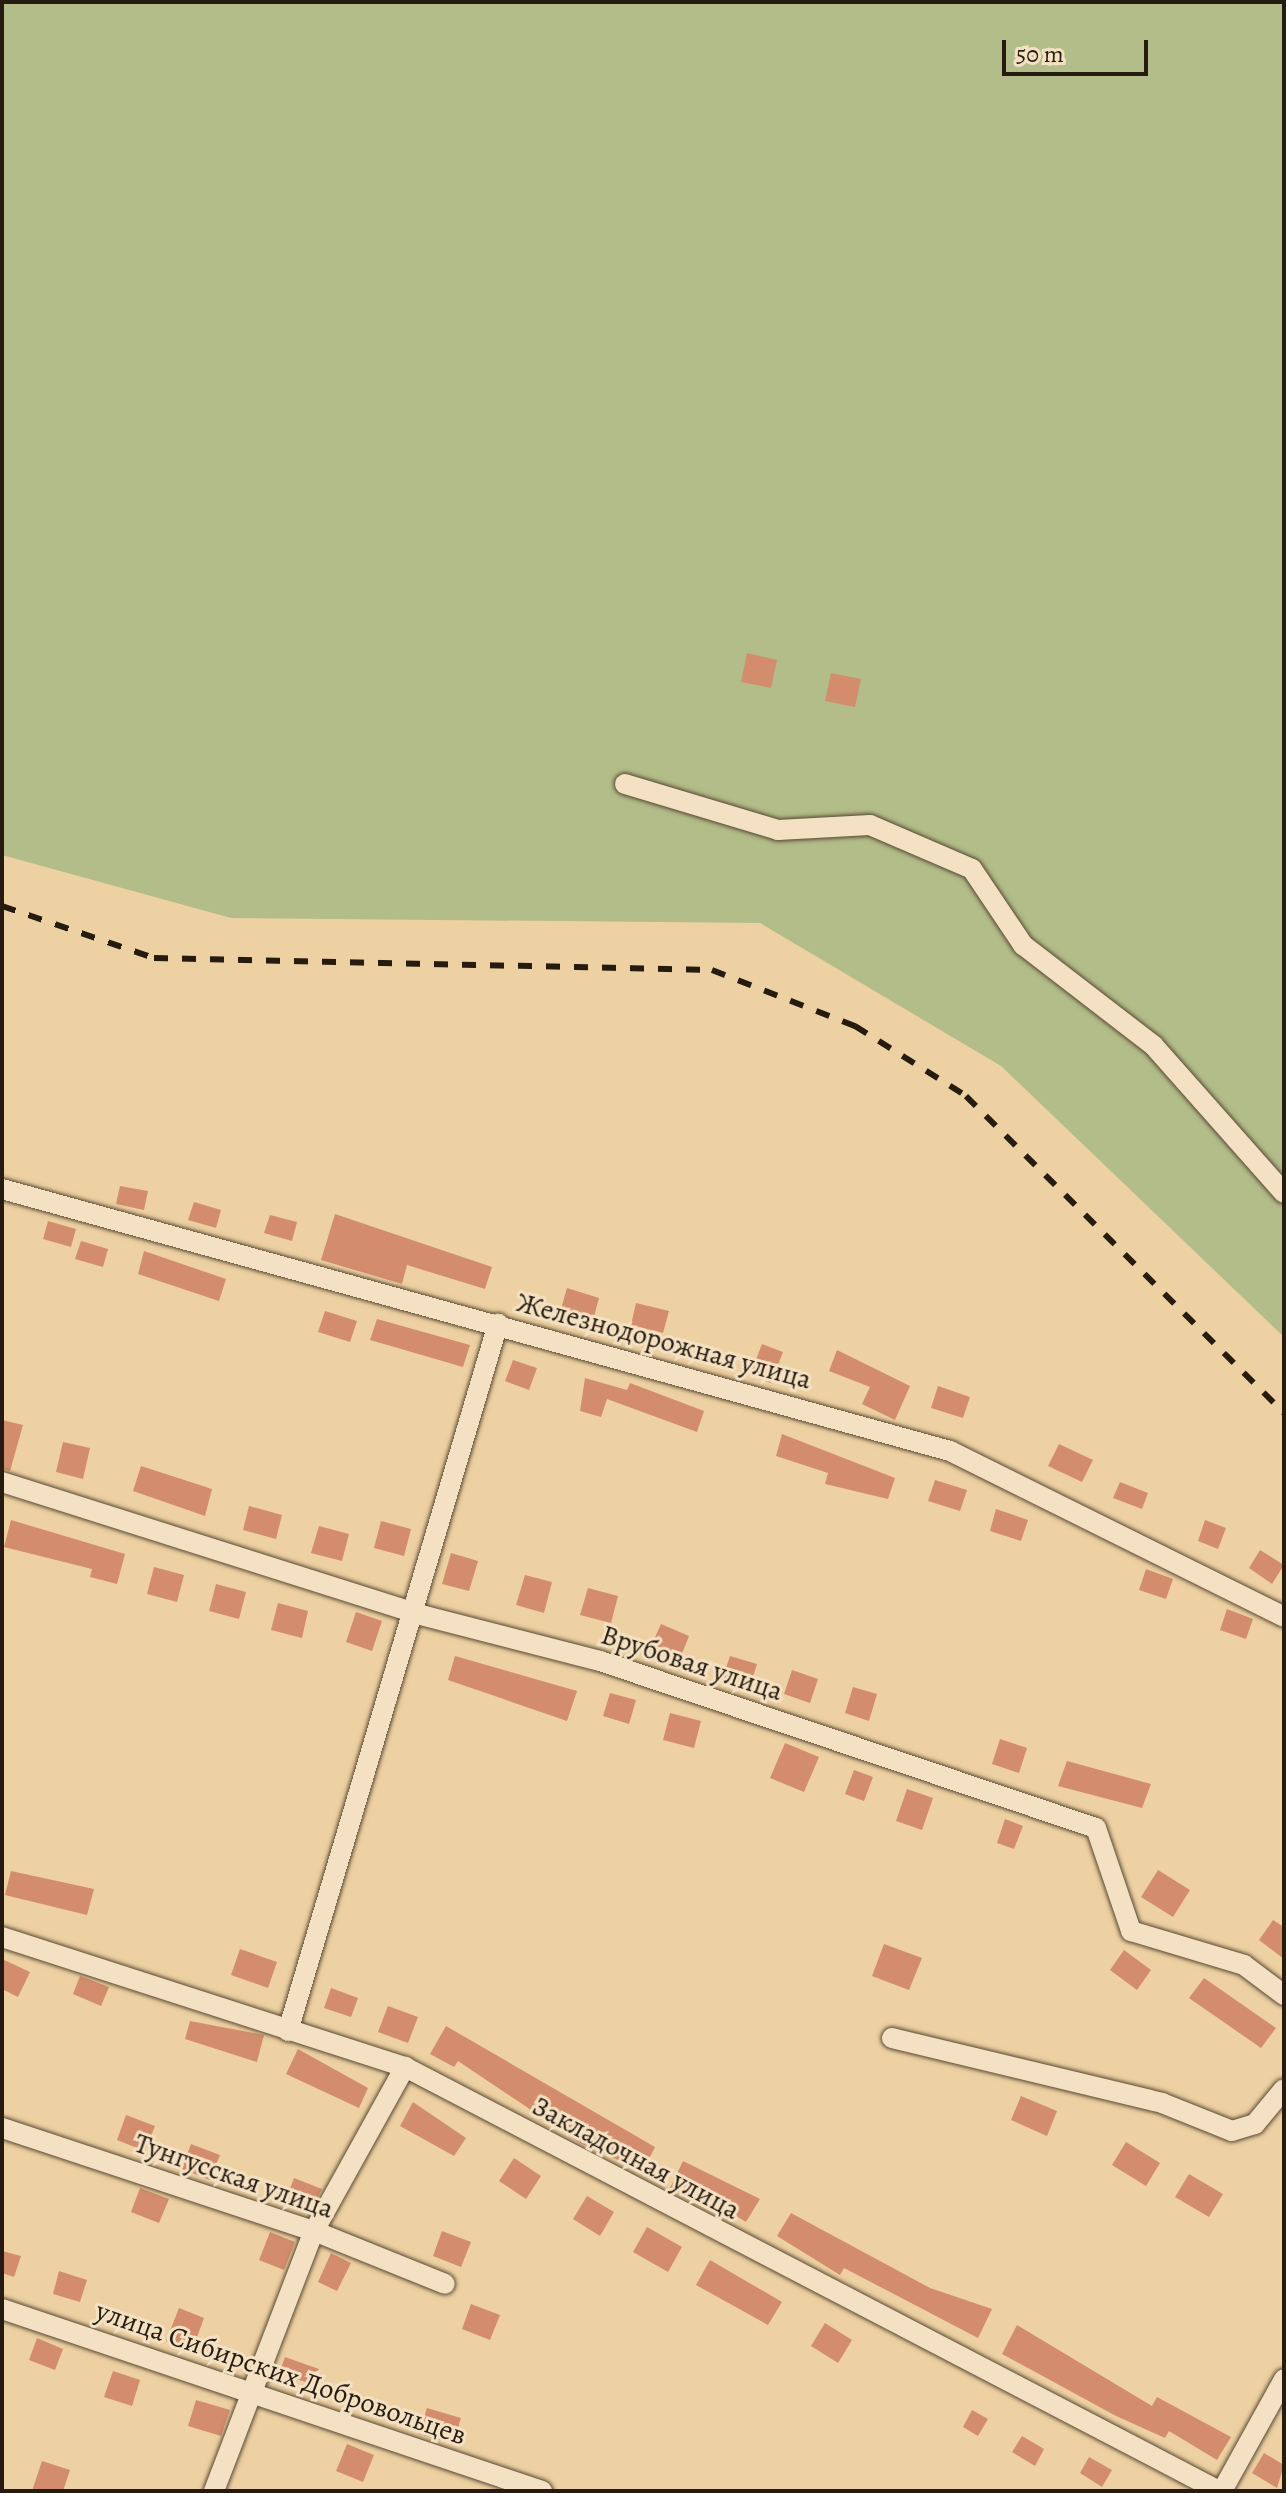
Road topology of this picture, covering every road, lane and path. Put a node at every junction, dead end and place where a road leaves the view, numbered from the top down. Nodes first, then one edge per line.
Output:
1 (625, 784) dead end
2 (2, 1189) edge
3 (1284, 1193) edge
4 (498, 1324) junction
5 (2, 1482) edge
6 (417, 1614) junction
7 (1284, 1617) edge
8 (2, 1937) edge
9 (1284, 1995) edge
10 (288, 2031) junction
11 (892, 2038) dead end
12 (405, 2067) junction
13 (1284, 2089) edge
14 (2, 2128) edge
15 (314, 2231) junction
16 (445, 2284) dead end
17 (2, 2309) edge
18 (1284, 2379) edge
19 (250, 2388) junction
20 (214, 2491) edge
21 (542, 2491) edge
22 (1220, 2491) edge

1 - 3 street
2 - 4 street, Железнодорожная улица
4 - 6 street
4 - 7 street, Железнодорожная улица
5 - 6 street, Врубовая улица
6 - 9 street, Врубовая улица
6 - 10 street
8 - 10 street, Закладочная улица
10 - 12 street, Закладочная улица
11 - 13 street
12 - 15 street
12 - 22 street, Закладочная улица
14 - 15 street, Тунгусская улица
15 - 16 street, Тунгусская улица
15 - 19 street
17 - 19 street, улица Сибирских Добровольцев
18 - 22 street
19 - 20 street
19 - 21 street, улица Сибирских Добровольцев

